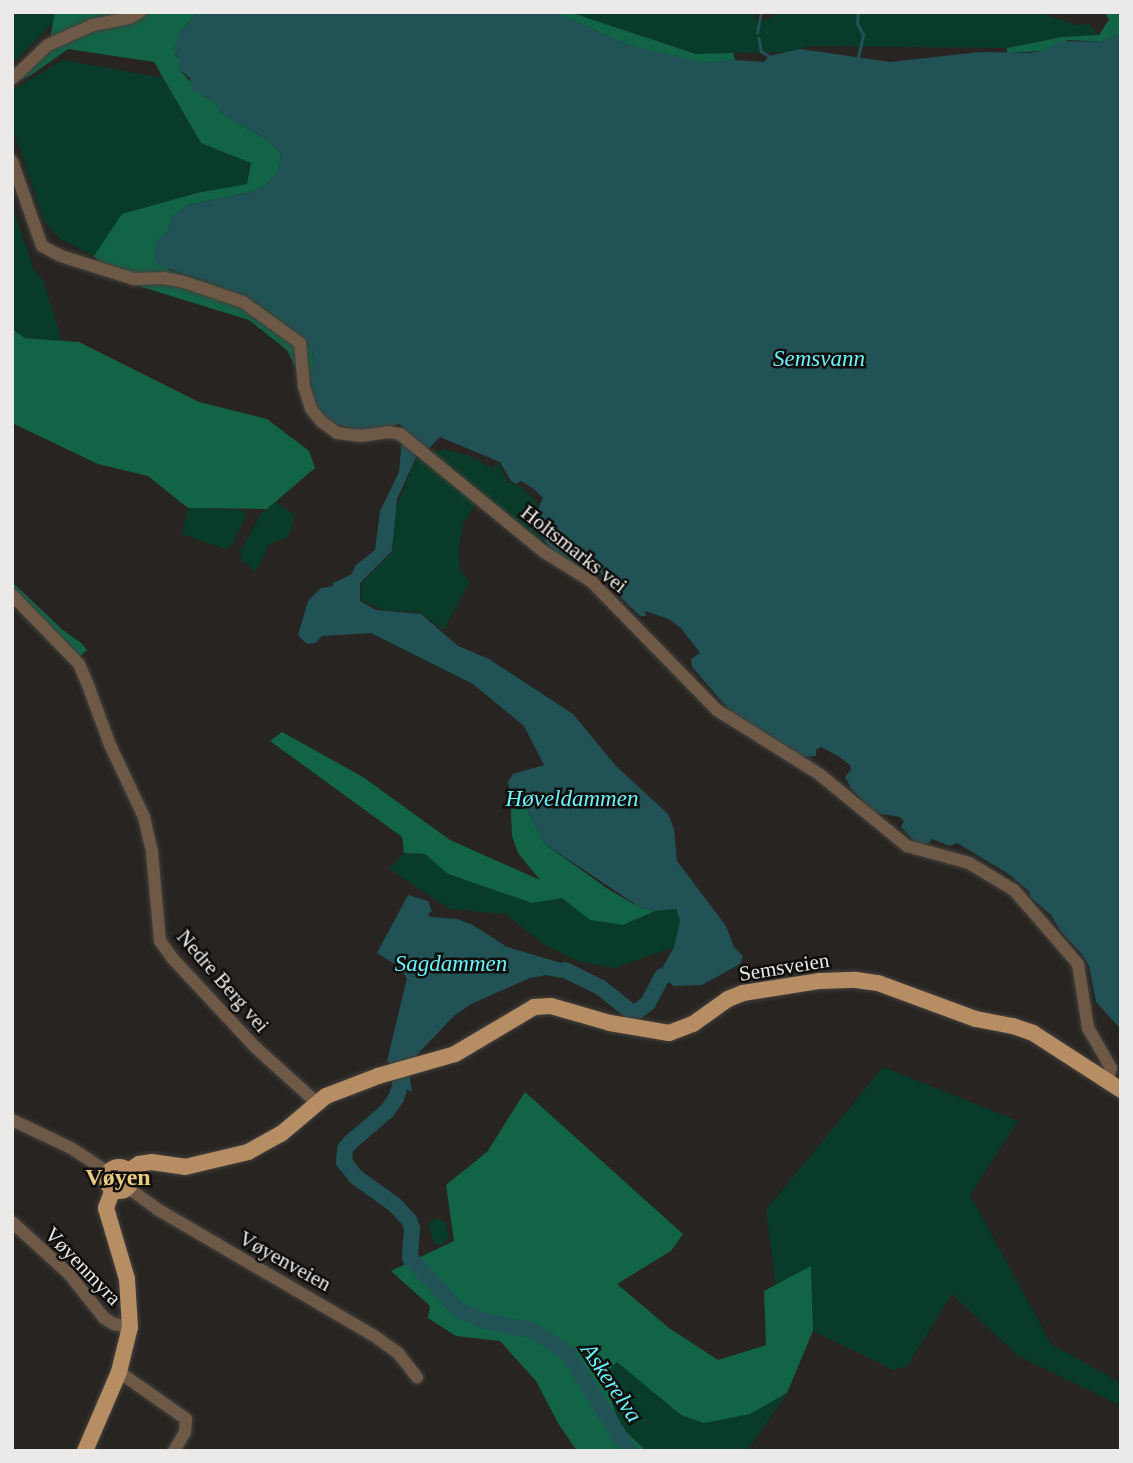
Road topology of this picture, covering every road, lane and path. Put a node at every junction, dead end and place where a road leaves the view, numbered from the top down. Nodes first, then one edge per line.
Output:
1 (140, 12) edge
2 (12, 79) edge
3 (12, 161) edge
4 (12, 595) edge
5 (1114, 1086) edge
6 (317, 1103) junction
7 (12, 1120) edge
8 (108, 1172) joint
9 (123, 1182) junction
10 (12, 1222) edge
11 (130, 1326) junction
12 (120, 1372) junction
13 (417, 1377) dead end
14 (85, 1451) edge
15 (174, 1451) edge

1 - 2 street
3 - 5 street, Holtsmarks vei
4 - 6 street, Nedre Berg vei
5 - 6 main road, Semsveien
6 - 9 main road
7 - 8 street
8 - 9 main road
9 - 11 main road
9 - 13 street, Vøyenveien
10 - 11 street, Vøyenmyra
11 - 12 main road
12 - 14 main road
12 - 15 street

